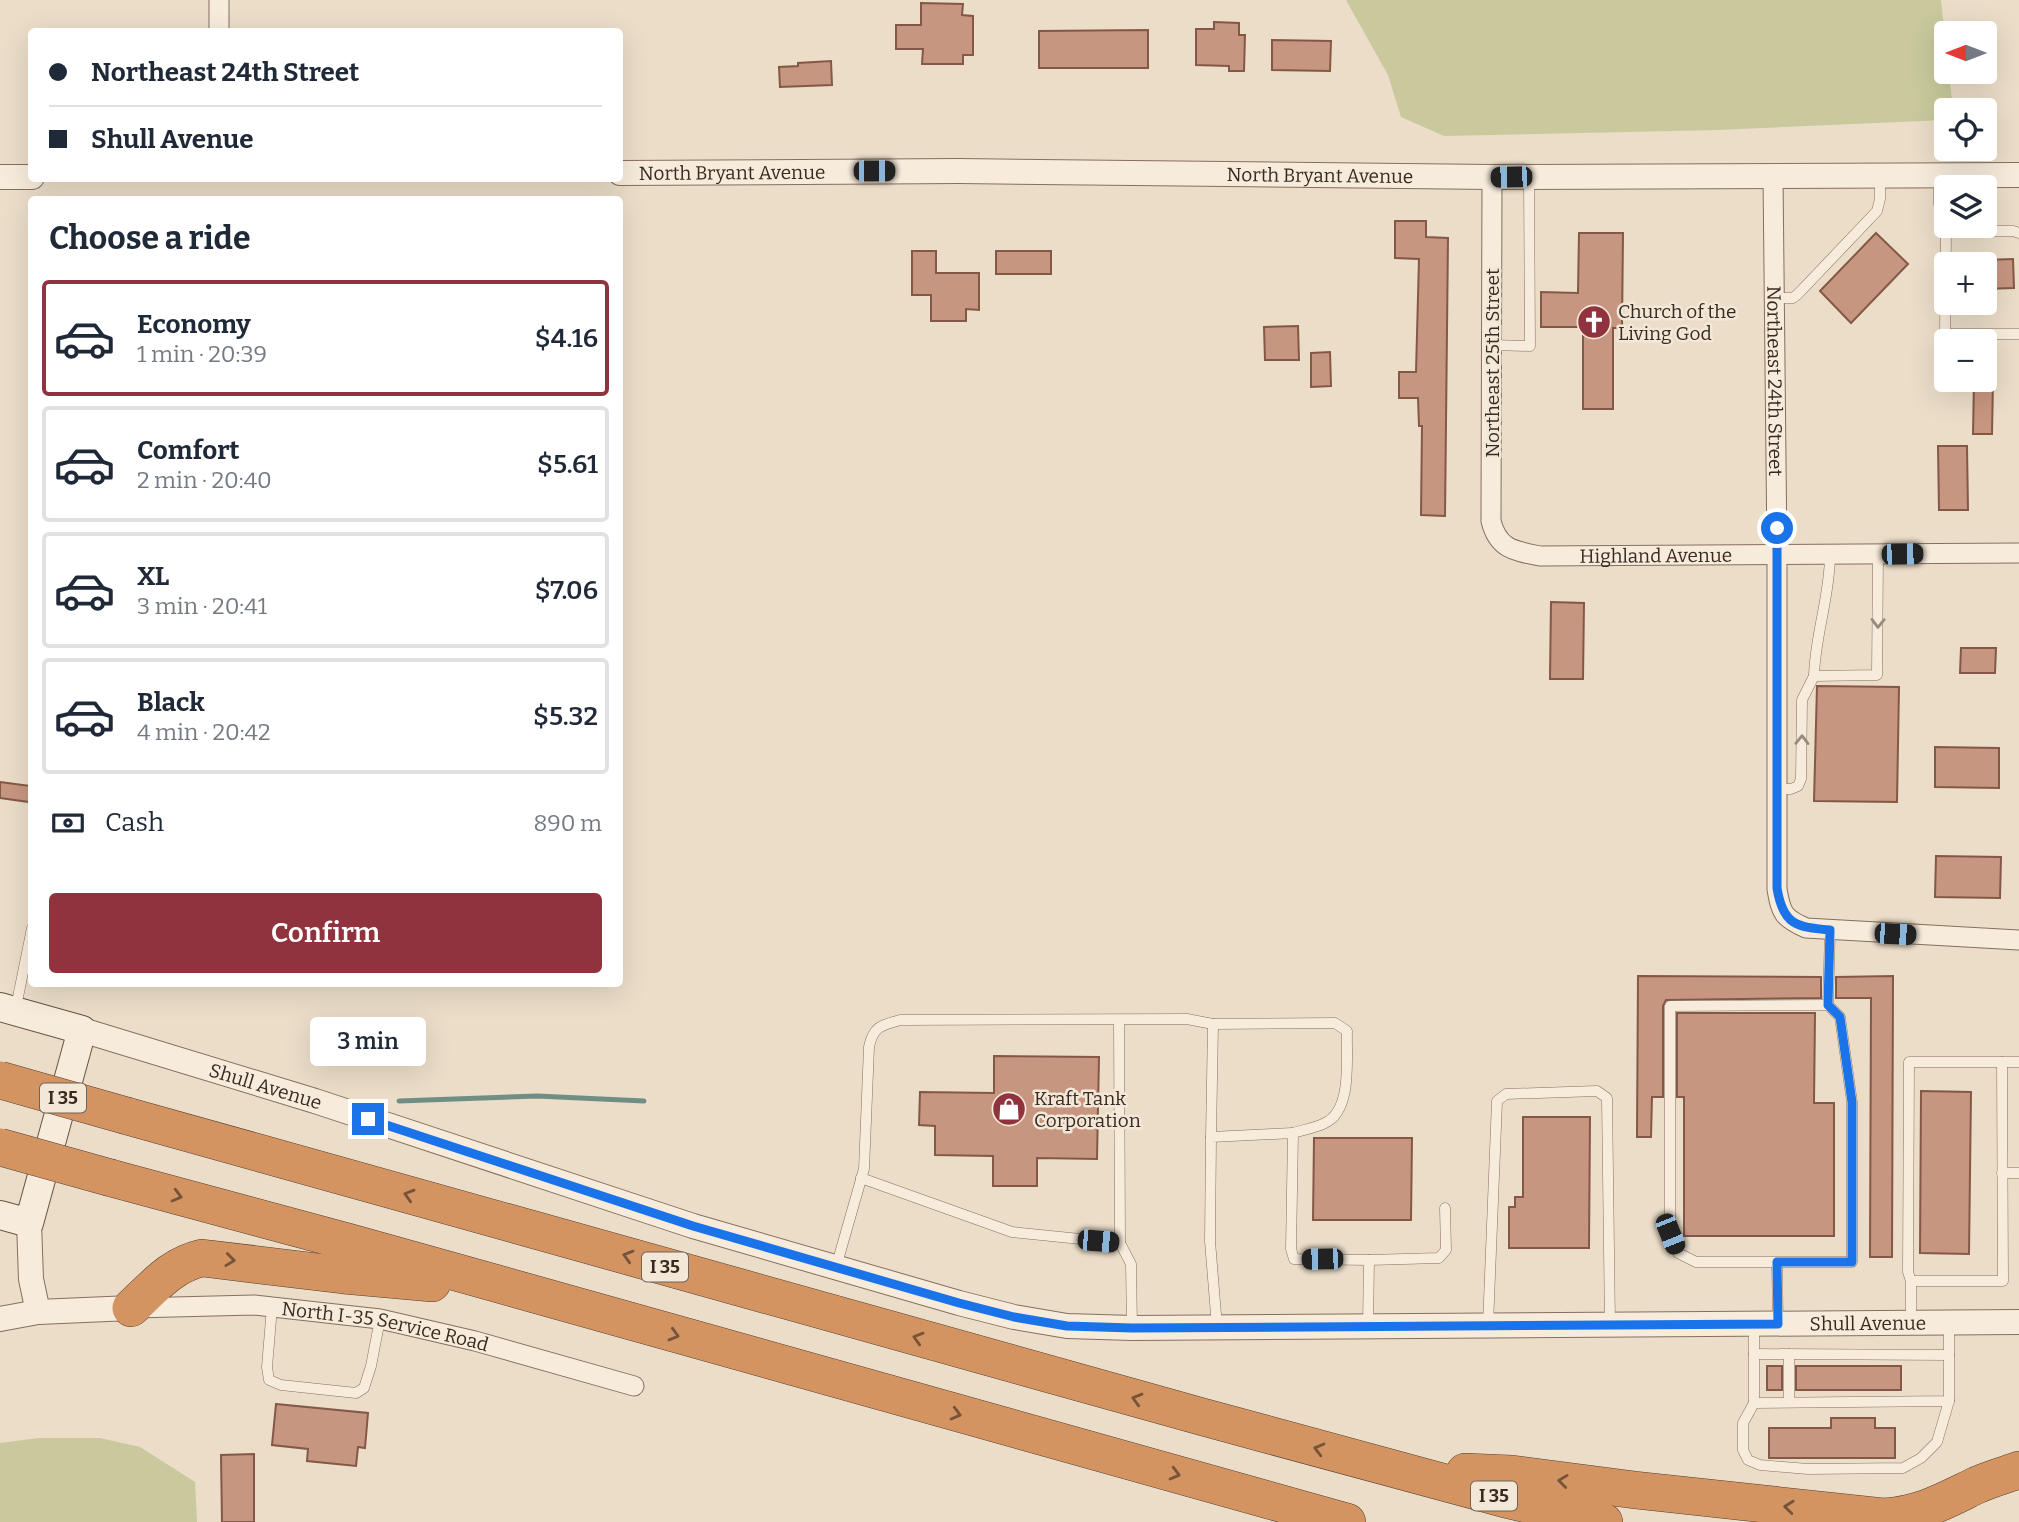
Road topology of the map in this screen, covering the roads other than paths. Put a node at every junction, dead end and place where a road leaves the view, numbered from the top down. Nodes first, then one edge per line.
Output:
1 (219, 0) edge
2 (219, 28) edge
3 (623, 173) edge
4 (1773, 175) junction
5 (1881, 175) junction
6 (1934, 175) edge
7 (1997, 175) edge
8 (2019, 175) edge
9 (0, 177) edge
10 (28, 177) edge
11 (1492, 177) junction
12 (1529, 177) junction
13 (1997, 231) edge
14 (2019, 233) edge
15 (1946, 238) edge
16 (1775, 298) junction
17 (2019, 334) edge
18 (1492, 345) junction
19 (1503, 545) joint
20 (2019, 553) edge
21 (1777, 555) junction
22 (1830, 555) junction
23 (1878, 555) junction
24 (1814, 676) junction
25 (1778, 789) junction
26 (1830, 930) junction
27 (2019, 940) edge
28 (28, 942) edge
29 (1828, 1005) junction
30 (8, 1009) edge
31 (1119, 1020) junction
32 (1213, 1024) junction
33 (82, 1030) junction
34 (2002, 1062) junction
35 (2019, 1062) edge
36 (0, 1080) edge
37 (1293, 1133) junction
38 (1211, 1137) junction
39 (0, 1147) edge
40 (2002, 1173) junction
41 (2019, 1173) edge
42 (861, 1178) junction
43 (1445, 1208) dead end
44 (0, 1215) edge
45 (29, 1223) junction
46 (1120, 1243) junction
47 (1369, 1260) junction
48 (1777, 1262) junction
49 (836, 1268) junction
50 (1911, 1281) junction
51 (514, 1289) junction
52 (272, 1307) junction
53 (131, 1308) junction
54 (38, 1312) junction
55 (0, 1319) edge
56 (380, 1319) junction
57 (2019, 1322) edge
58 (1911, 1323) junction
59 (1950, 1323) junction
60 (1766, 1324) junction
61 (1488, 1325) junction
62 (1610, 1325) junction
63 (1368, 1326) junction
64 (1217, 1327) junction
65 (1132, 1328) junction
66 (1754, 1354) junction
67 (1789, 1354) junction
68 (1950, 1355) junction
69 (634, 1386) dead end
70 (1950, 1401) junction
71 (1789, 1402) junction
72 (1754, 1403) junction
73 (1385, 1467) junction
74 (2019, 1470) edge
75 (1932, 1517) edge
76 (1347, 1522) edge
77 (1604, 1522) edge

1 - 2 street
3 - 11 street, North Bryant Avenue
4 - 5 street, North Bryant Avenue
4 - 12 street, North Bryant Avenue
4 - 16 street, Northeast 24th Street
5 - 6 street, North Bryant Avenue
5 - 16 lane
7 - 8 street, North Bryant Avenue
9 - 10 street
11 - 12 street, North Bryant Avenue
11 - 18 street, Northeast 25th Street
12 - 18 lane
13 - 14 lane
15 - 17 lane
16 - 21 street, Northeast 24th Street
18 - 19 street, Northeast 25th Street
19 - 21 street, Highland Avenue
20 - 23 street, Highland Avenue
21 - 22 street, Highland Avenue
21 - 25 street, Northeast 24th Street
22 - 23 street, Highland Avenue
22 - 24 lane
23 -> 24 lane
25 -> 24 lane
25 - 26 street, Northeast 24th Street
26 - 27 street
26 - 29 lane
28 - 30 lane
29 - 48 lane
29 - 48 lane
30 - 33 main road
31 - 32 lane
31 - 42 lane
31 - 46 lane
32 - 37 lane
32 - 38 lane
33 - 45 main road
33 - 49 street, Shull Avenue
34 - 35 lane
34 - 40 lane
34 - 50 lane
73 -> 36 highway, I 35, bridge
37 - 38 lane
37 - 47 lane
38 - 64 lane
39 -> 51 highway, bridge
40 - 41 lane
40 - 50 lane
42 - 46 lane
42 - 49 lane
43 - 47 lane
44 - 45 main road
45 - 54 street
46 - 65 lane
47 - 63 lane
48 - 60 lane
49 - 65 street, Shull Avenue
50 - 58 lane
53 -> 51 highway
51 -> 76 highway
52 - 53 street, North I-35 Service Road
52 - 56 street, North I-35 Service Road
52 - 56 lane
53 - 54 street
54 - 55 street
56 - 69 street, North I-35 Service Road
57 - 59 street, Shull Avenue
58 - 59 street, Shull Avenue
58 - 60 street, Shull Avenue
59 - 68 lane
60 - 62 street, Shull Avenue
60 - 66 lane
61 - 62 street, Shull Avenue
61 - 62 lane
61 - 63 street, Shull Avenue
63 - 64 street, Shull Avenue
64 - 65 street, Shull Avenue
66 - 67 lane
66 - 72 lane
67 - 68 lane
67 - 71 lane
68 - 70 lane
70 - 71 lane
70 - 72 lane
71 - 72 lane
75 -> 73 highway
73 - 77 highway, I 35
74 - 75 highway

